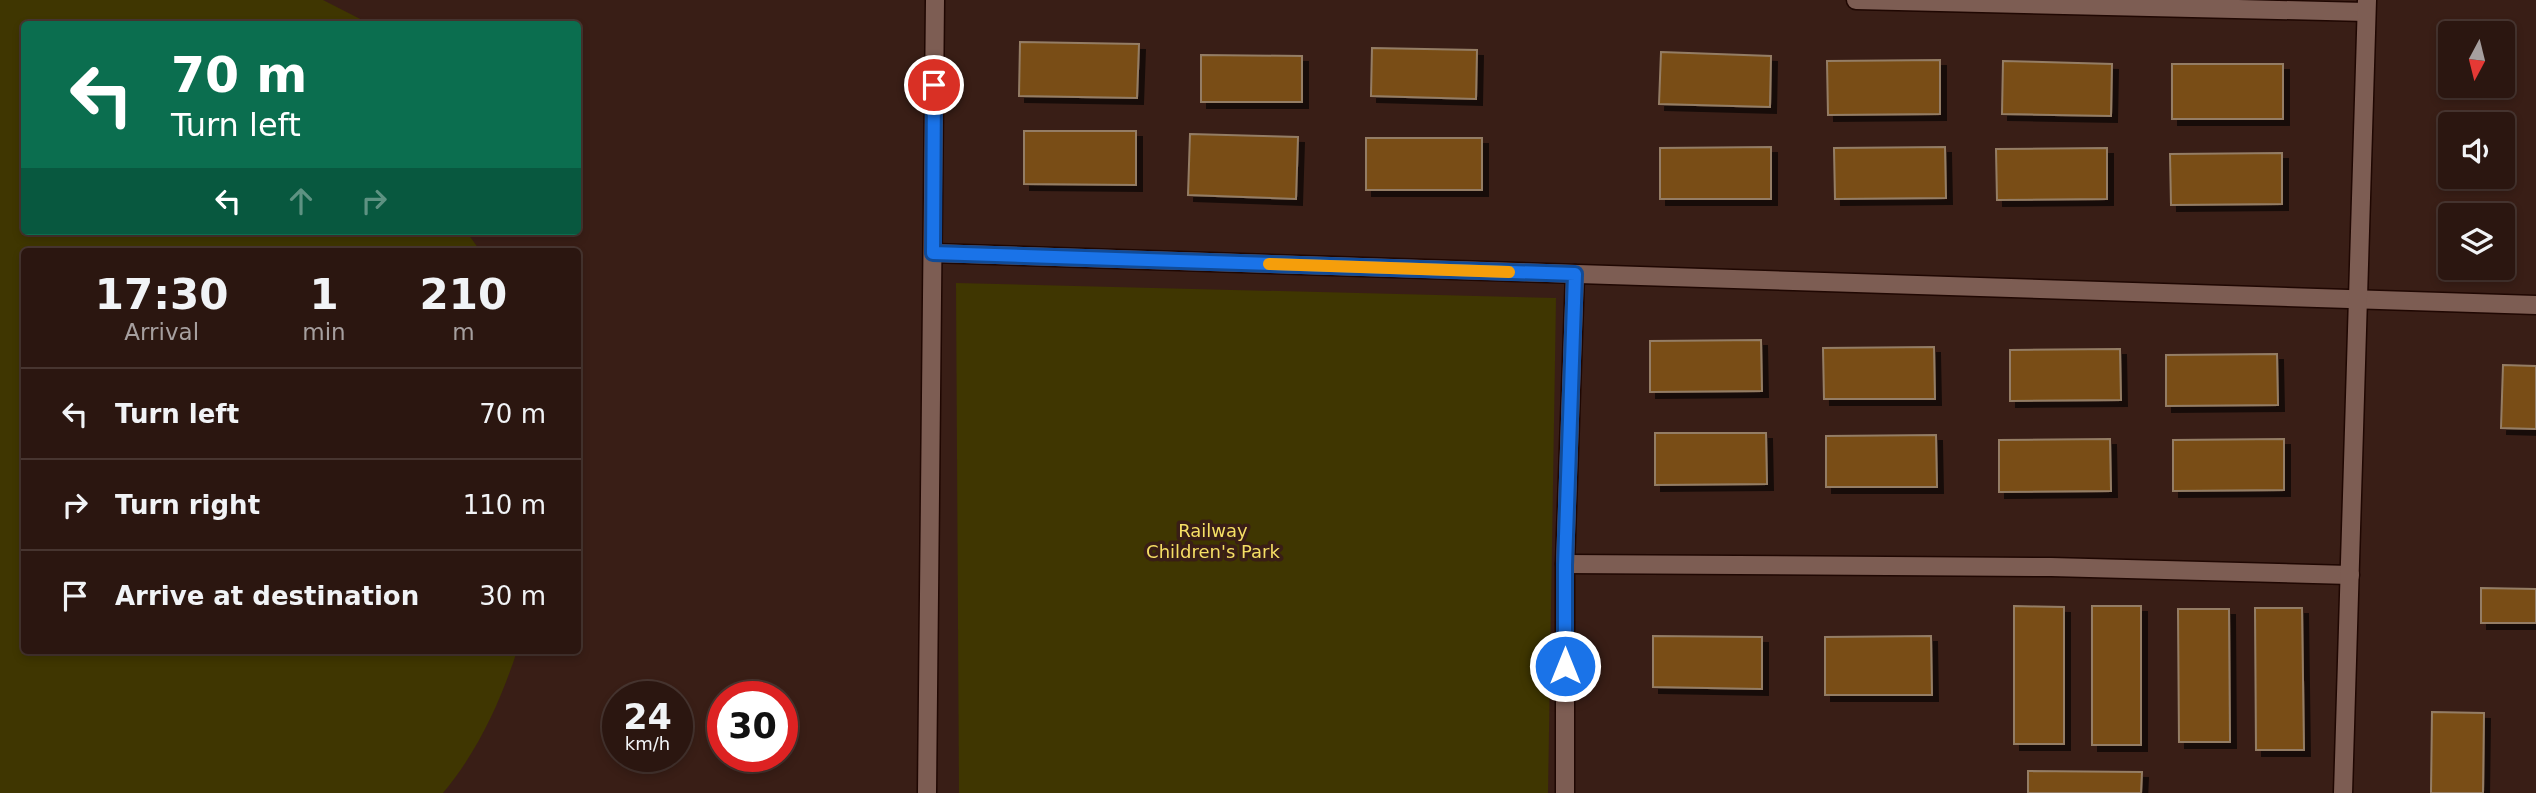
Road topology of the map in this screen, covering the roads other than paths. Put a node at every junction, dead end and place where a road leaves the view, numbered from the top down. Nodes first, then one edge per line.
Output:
1 (935, 0) edge
2 (1856, 0) edge
3 (2016, 2) edge
4 (2367, 6) edge
5 (933, 253) junction
6 (1575, 274) junction
7 (2358, 299) junction
8 (2536, 305) edge
9 (1565, 565) junction
10 (2350, 575) junction
11 (927, 793) edge
12 (1565, 793) edge
13 (2343, 793) edge

1 - 5 street
2 - 3 street
3 - 4 street
4 - 7 street
5 - 6 street
5 - 11 street
6 - 7 street
6 - 9 street
7 - 8 street
7 - 10 street
9 - 10 street
9 - 12 street
10 - 13 street

